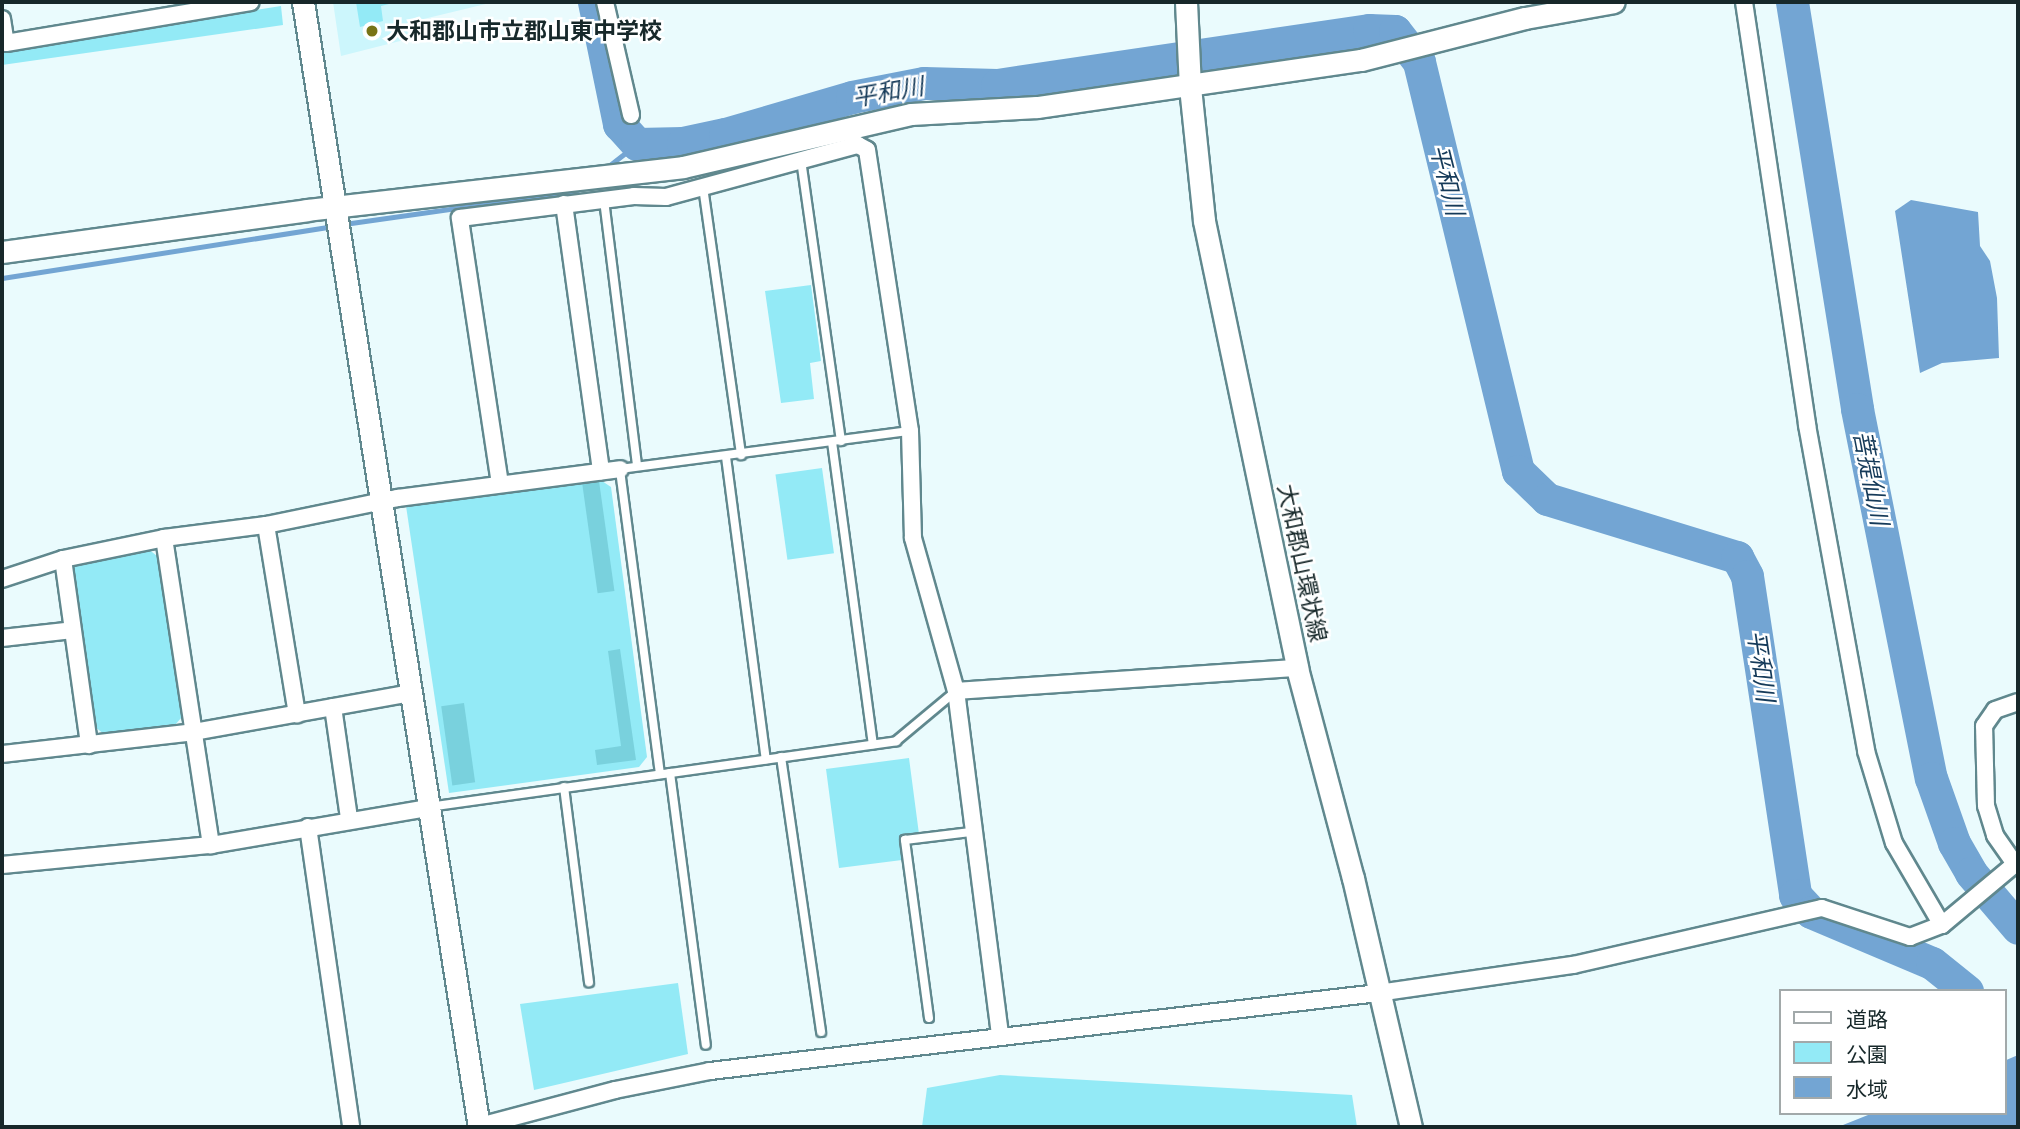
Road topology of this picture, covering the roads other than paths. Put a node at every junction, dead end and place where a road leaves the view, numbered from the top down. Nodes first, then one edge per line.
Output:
1 (251, 2) edge
2 (303, 2) edge
3 (605, 2) edge
4 (1186, 2) edge
5 (1615, 2) edge
6 (1744, 2) edge
7 (2, 19) edge
8 (1189, 88) junction
9 (631, 115) dead end
10 (801, 160) junction
11 (703, 187) junction
12 (604, 200) junction
13 (564, 204) junction
14 (336, 209) junction
15 (2, 252) edge
16 (910, 431) junction
17 (836, 441) junction
18 (741, 455) junction
19 (726, 457) junction
20 (637, 466) junction
21 (620, 469) junction
22 (601, 471) junction
23 (500, 484) junction
24 (381, 501) junction
25 (266, 525) junction
26 (164, 538) junction
27 (63, 559) junction
28 (2, 579) edge
29 (73, 630) junction
30 (2, 638) edge
31 (1297, 668) junction
32 (956, 691) junction
33 (410, 693) junction
34 (2018, 702) edge
35 (333, 707) junction
36 (297, 713) junction
37 (194, 733) junction
38 (873, 744) junction
39 (89, 745) junction
40 (2, 754) edge
41 (781, 757) junction
42 (766, 759) junction
43 (670, 773) junction
44 (660, 774) junction
45 (564, 787) junction
46 (428, 808) junction
47 (349, 818) junction
48 (308, 827) junction
49 (971, 832) junction
50 (211, 845) junction
51 (2, 865) edge
52 (1941, 925) junction
53 (589, 982) dead end
54 (1378, 993) junction
55 (929, 1018) dead end
56 (821, 1032) dead end
57 (1000, 1034) junction
58 (706, 1045) dead end
59 (351, 1127) edge
60 (478, 1127) edge
61 (1410, 1127) edge

1 - 7 street
2 - 14 street
3 - 9 street
4 - 8 street, 大和郡山環状線
5 - 8 street
6 - 52 street
8 - 14 street
8 - 31 street, 大和郡山環状線
10 - 11 street
10 - 16 street
10 - 17 lane
11 - 12 street
11 - 18 lane
12 - 13 street
12 - 20 lane
13 - 22 street
13 - 23 street
14 - 15 street
14 - 24 street
16 - 17 lane
16 - 32 street
17 - 18 lane
17 - 38 lane
18 - 19 lane
19 - 20 lane
19 - 42 lane
20 - 21 lane
21 - 22 street
21 - 44 lane
22 - 23 street
23 - 24 street
24 - 25 street
24 - 33 street
25 - 26 street
25 - 36 street
26 - 27 street
26 - 37 street
27 - 28 street
27 - 29 street
29 - 30 street
29 - 39 street
31 - 32 street
31 - 54 street, 大和郡山環状線
32 - 38 lane
32 - 49 street
33 - 35 street
33 - 46 street
34 - 52 street
35 - 36 street
35 - 47 street
36 - 37 street
37 - 39 street
37 - 50 street
38 - 41 lane
39 - 40 street
41 - 42 lane
41 - 56 lane
42 - 43 lane
43 - 44 lane
43 - 58 lane
44 - 45 lane
45 - 46 lane
45 - 53 lane
46 - 47 street
46 - 60 street
47 - 48 street
48 - 50 street
48 - 59 street
49 - 55 lane
49 - 57 street
50 - 51 street
52 - 54 street
54 - 57 street
54 - 61 street, 大和郡山環状線
57 - 60 street

